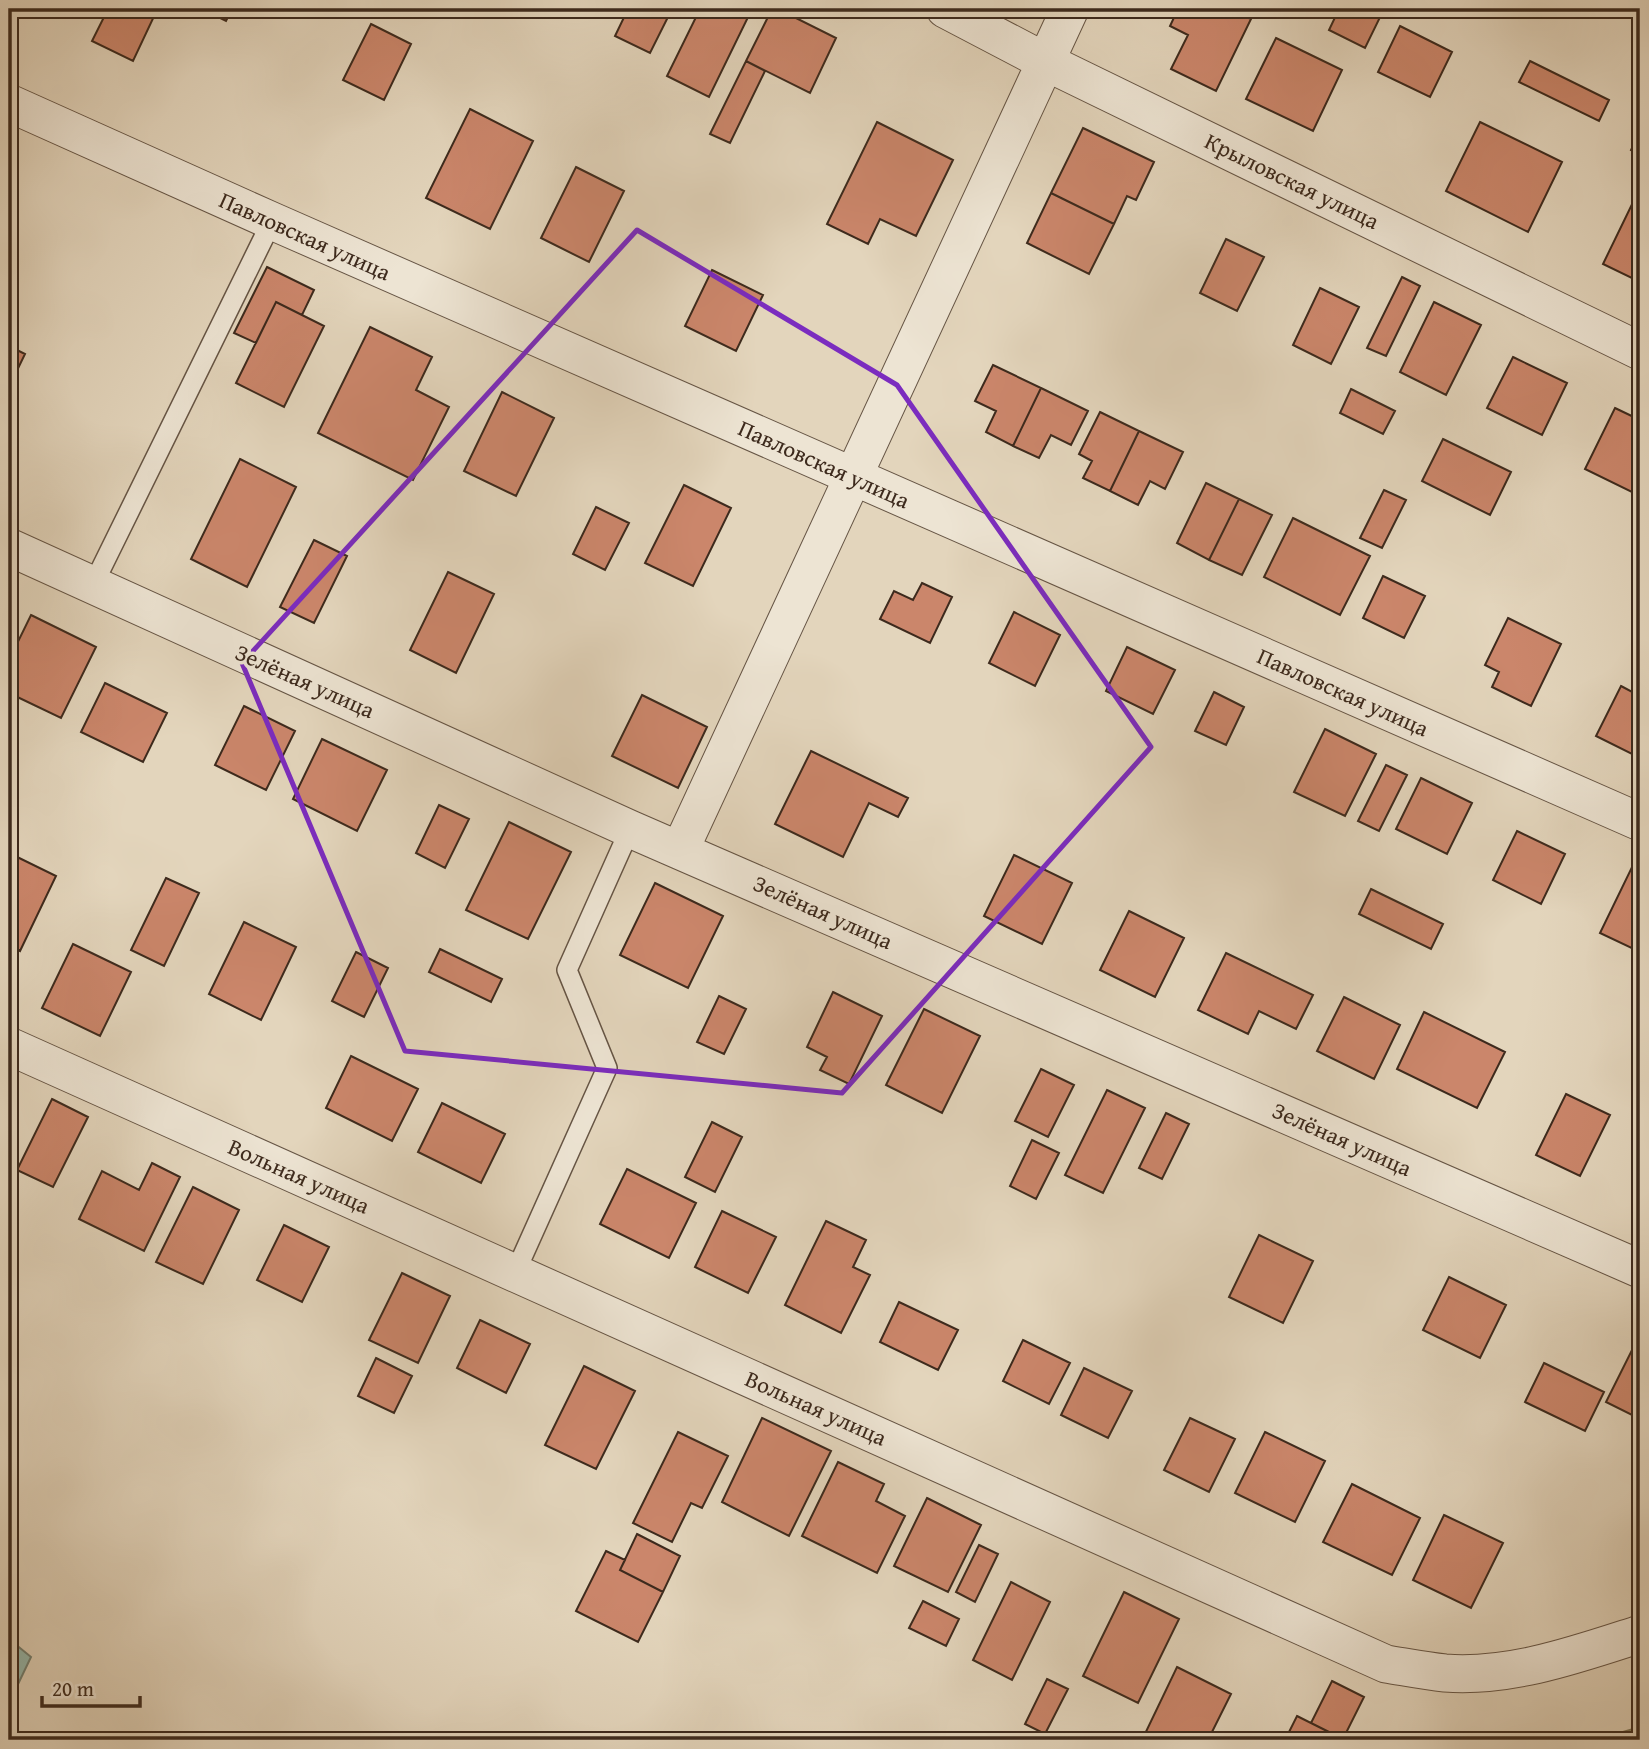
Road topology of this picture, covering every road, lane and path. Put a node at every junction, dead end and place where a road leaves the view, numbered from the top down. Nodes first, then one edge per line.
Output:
1 (946, 9) edge
2 (1070, 9) edge
3 (1046, 62) junction
4 (9, 103) edge
5 (272, 221) junction
6 (1640, 351) edge
7 (852, 476) junction
8 (9, 547) edge
9 (93, 585) junction
10 (1640, 822) edge
11 (630, 829) junction
12 (680, 850) junction
13 (9, 1046) edge
14 (1640, 1269) edge
15 (515, 1273) junction
16 (1640, 1634) edge

1 - 3 street, Крыловская улица
2 - 3 street
3 - 6 street, Крыловская улица
3 - 7 street
4 - 5 street, Павловская улица
5 - 7 street, Павловская улица
5 - 9 lane
7 - 10 street, Павловская улица
7 - 12 street
8 - 9 street, Зелёная улица
9 - 11 street, Зелёная улица
11 - 12 street, Зелёная улица
11 - 15 lane
12 - 14 street, Зелёная улица
13 - 15 street, Вольная улица
15 - 16 street, Вольная улица

